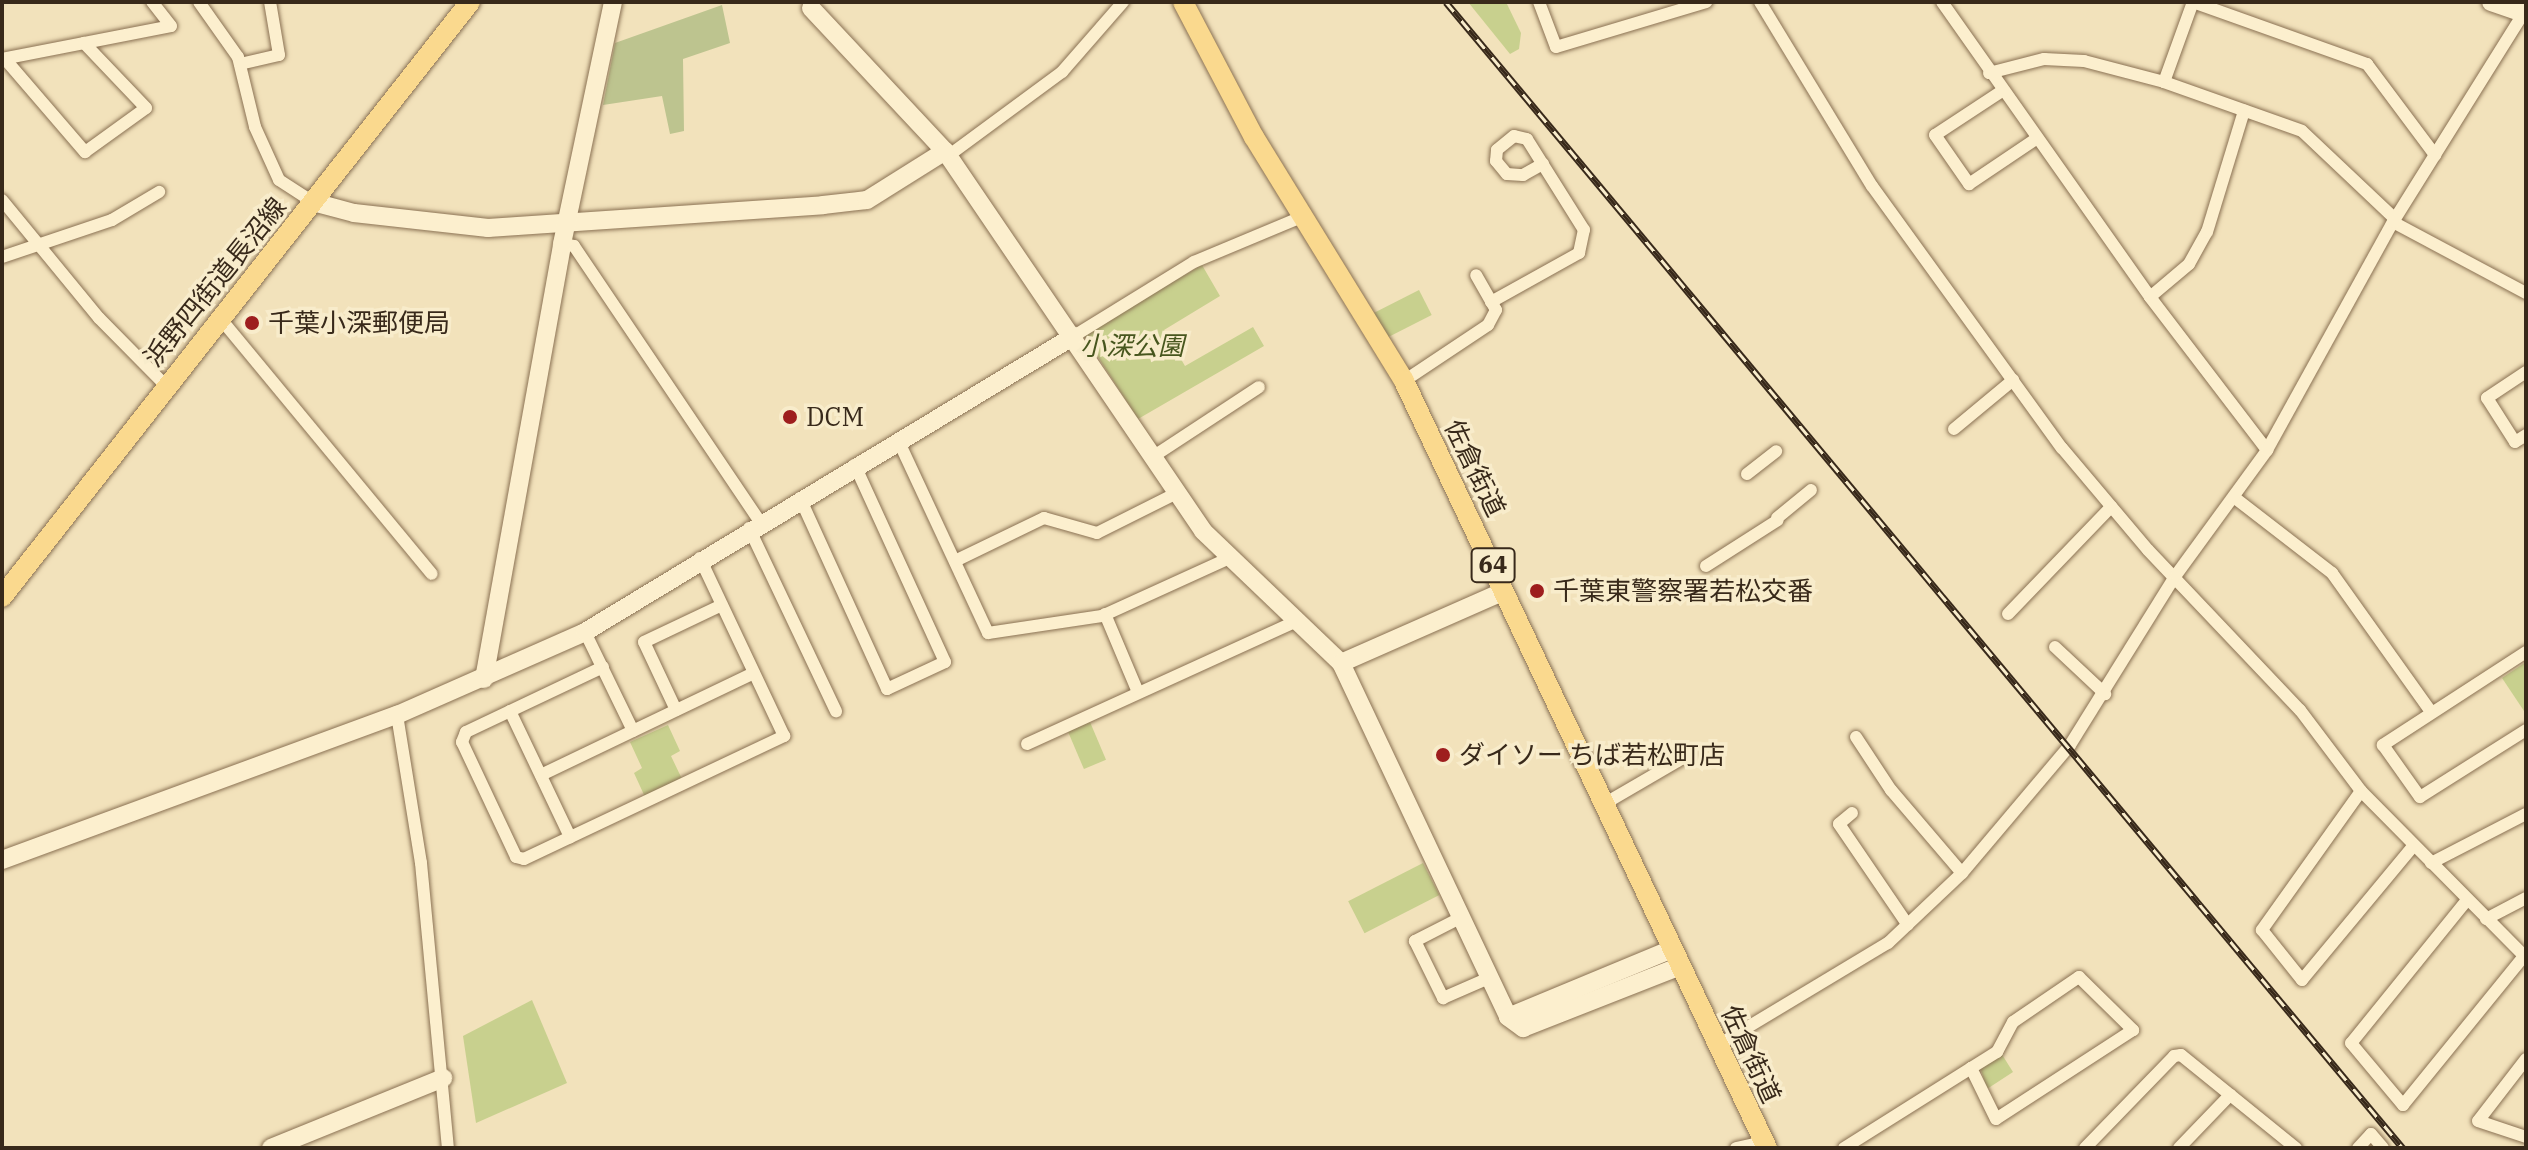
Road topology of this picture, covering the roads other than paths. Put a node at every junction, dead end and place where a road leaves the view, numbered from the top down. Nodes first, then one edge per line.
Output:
1 (152, 2) edge
2 (199, 2) edge
3 (270, 2) edge
4 (470, 2) edge
5 (613, 2) edge
6 (1123, 2) edge
7 (1183, 2) edge
8 (1539, 2) edge
9 (1706, 2) edge
10 (1760, 2) edge
11 (1958, 2) edge
12 (2193, 2) edge
13 (2491, 2) edge
14 (808, 5) edge
15 (1944, 5) edge
16 (2525, 12) edge
17 (84, 43) junction
18 (3, 59) edge
19 (240, 64) junction
20 (1989, 73) junction
21 (2164, 82) junction
22 (2002, 91) junction
23 (2244, 111) junction
24 (2036, 139) junction
25 (947, 154) junction
26 (2435, 155) junction
27 (1543, 164) dead end
28 (159, 192) dead end
29 (2, 200) edge
30 (313, 202) junction
31 (1304, 216) junction
32 (569, 218) junction
33 (2394, 220) junction
34 (562, 244) junction
35 (37, 246) junction
36 (2, 257) edge
37 (1476, 275) dead end
38 (2526, 293) edge
39 (2150, 297) junction
40 (1491, 302) junction
41 (220, 318) junction
42 (1074, 336) junction
43 (2526, 372) edge
44 (2013, 380) junction
45 (1404, 381) junction
46 (166, 386) junction
47 (1259, 387) dead end
48 (1954, 429) dead end
49 (2526, 435) edge
50 (898, 440) junction
51 (2267, 450) junction
52 (1776, 451) dead end
53 (1151, 458) junction
54 (855, 465) junction
55 (1747, 474) dead end
56 (1811, 490) dead end
57 (1177, 493) junction
58 (800, 498) junction
59 (2235, 498) junction
60 (2111, 507) junction
61 (755, 525) junction
62 (700, 558) junction
63 (1227, 559) junction
64 (955, 561) junction
65 (1706, 566) dead end
66 (432, 574) dead end
67 (2176, 575) junction
68 (1504, 591) junction
69 (2, 597) edge
70 (722, 605) junction
71 (1105, 614) junction
72 (2008, 614) dead end
73 (1295, 622) junction
74 (585, 632) junction
75 (2055, 647) dead end
76 (2526, 652) edge
77 (1341, 663) junction
78 (603, 667) junction
79 (754, 673) junction
80 (484, 679) junction
81 (1138, 692) junction
82 (2105, 694) junction
83 (676, 710) junction
84 (510, 711) junction
85 (836, 711) dead end
86 (2431, 712) junction
87 (397, 715) junction
88 (2526, 730) edge
89 (633, 731) junction
90 (1856, 737) dead end
91 (1027, 744) dead end
92 (1690, 754) dead end
93 (541, 775) junction
94 (2361, 791) junction
95 (1604, 804) junction
96 (1852, 813) dead end
97 (2526, 814) edge
98 (570, 837) junction
99 (2414, 845) junction
100 (2, 860) edge
101 (2431, 863) junction
102 (1962, 873) junction
103 (2526, 898) edge
104 (2467, 900) junction
105 (1462, 917) junction
106 (2486, 919) junction
107 (1908, 925) junction
108 (1676, 957) junction
109 (2525, 957) edge
110 (1489, 978) junction
111 (1718, 1045) junction
112 (2526, 1059) edge
113 (1971, 1068) junction
114 (443, 1078) junction
115 (2230, 1095) junction
116 (2281, 1136) junction
117 (2526, 1137) edge
118 (1765, 1145) edge
119 (271, 1148) edge
120 (448, 1148) edge
121 (1736, 1148) edge
122 (1844, 1148) edge
123 (2085, 1148) edge
124 (2179, 1148) edge
125 (2270, 1148) edge
126 (2296, 1148) edge
127 (2358, 1148) edge
128 (2383, 1148) edge

1 - 17 street
2 - 19 street
3 - 19 street
4 - 30 main road, 浜野四街道長沼線
5 - 32 street
6 - 25 street
7 - 31 main road, 佐倉街道 / 64
8 - 9 street
10 - 44 street
11 - 15 street
12 - 21 street
12 - 26 street
13 - 16 street
14 - 25 street
15 - 20 street
16 - 26 street
17 - 18 street
17 - 18 street
19 - 30 street
20 - 21 street
20 - 22 street
21 - 23 street
22 - 24 street
22 - 24 street
23 - 33 street
23 - 39 street
24 - 39 street
25 - 32 street
25 - 42 street
26 - 33 street
27 - 40 street
28 - 35 street
29 - 35 street
30 - 32 street
30 - 41 main road, 浜野四街道長沼線
31 - 42 street
31 - 45 main road, 佐倉街道 / 64
32 - 34 street
33 - 38 street
33 - 51 street
34 - 61 street
34 - 80 street
35 - 36 street
35 - 46 street
37 - 40 street
39 - 51 street
40 - 45 street
41 - 46 main road, 浜野四街道長沼線
41 - 66 street
42 - 50 street
42 - 53 street
43 - 49 street
44 - 48 street
44 - 60 street
45 - 68 main road, 佐倉街道 / 64
46 - 69 main road, 浜野四街道長沼線
47 - 53 street
50 - 54 street
50 - 64 street
51 - 59 street
52 - 55 street
53 - 57 street
54 - 58 street
54 - 58 street
56 - 65 street
57 - 63 street
57 - 64 street
58 - 61 street
59 - 67 street
59 - 86 street
60 - 67 street
60 - 72 street
61 - 62 street
61 - 85 street
62 - 70 street
62 - 74 street
63 - 71 street
63 - 73 street
64 - 71 street
67 - 82 street
67 - 94 street
68 - 77 street
68 - 95 main road, 佐倉街道 / 64
70 - 79 street
70 - 83 street
71 - 81 street
73 - 77 street
73 - 81 street
74 - 78 street
74 - 80 street
75 - 82 street
76 - 86 street
77 - 105 street
78 - 84 street
78 - 89 street
79 - 83 street
79 - 98 street
80 - 87 street
81 - 91 street
82 - 102 street
83 - 89 street
84 - 93 street
84 - 98 street
86 - 88 street
87 - 100 street
87 - 114 street
89 - 93 street
90 - 102 street
92 - 95 street
93 - 98 street
94 - 99 street
94 - 99 street
95 - 108 main road, 佐倉街道 / 64
96 - 107 street
97 - 101 street
99 - 101 street
101 - 104 street
102 - 107 street
103 - 106 street
104 - 106 street
104 - 109 street
105 - 110 street
105 - 110 street
106 - 109 street
107 - 111 street
108 - 110 street
108 - 111 main road, 佐倉街道 / 64
111 - 118 main road, 佐倉街道 / 64
112 - 117 street
113 - 113 street
113 - 122 street
114 - 119 street
114 - 120 street
115 - 116 street
115 - 123 street
115 - 124 street
116 - 125 street
116 - 126 street
118 - 121 street
127 - 128 street

